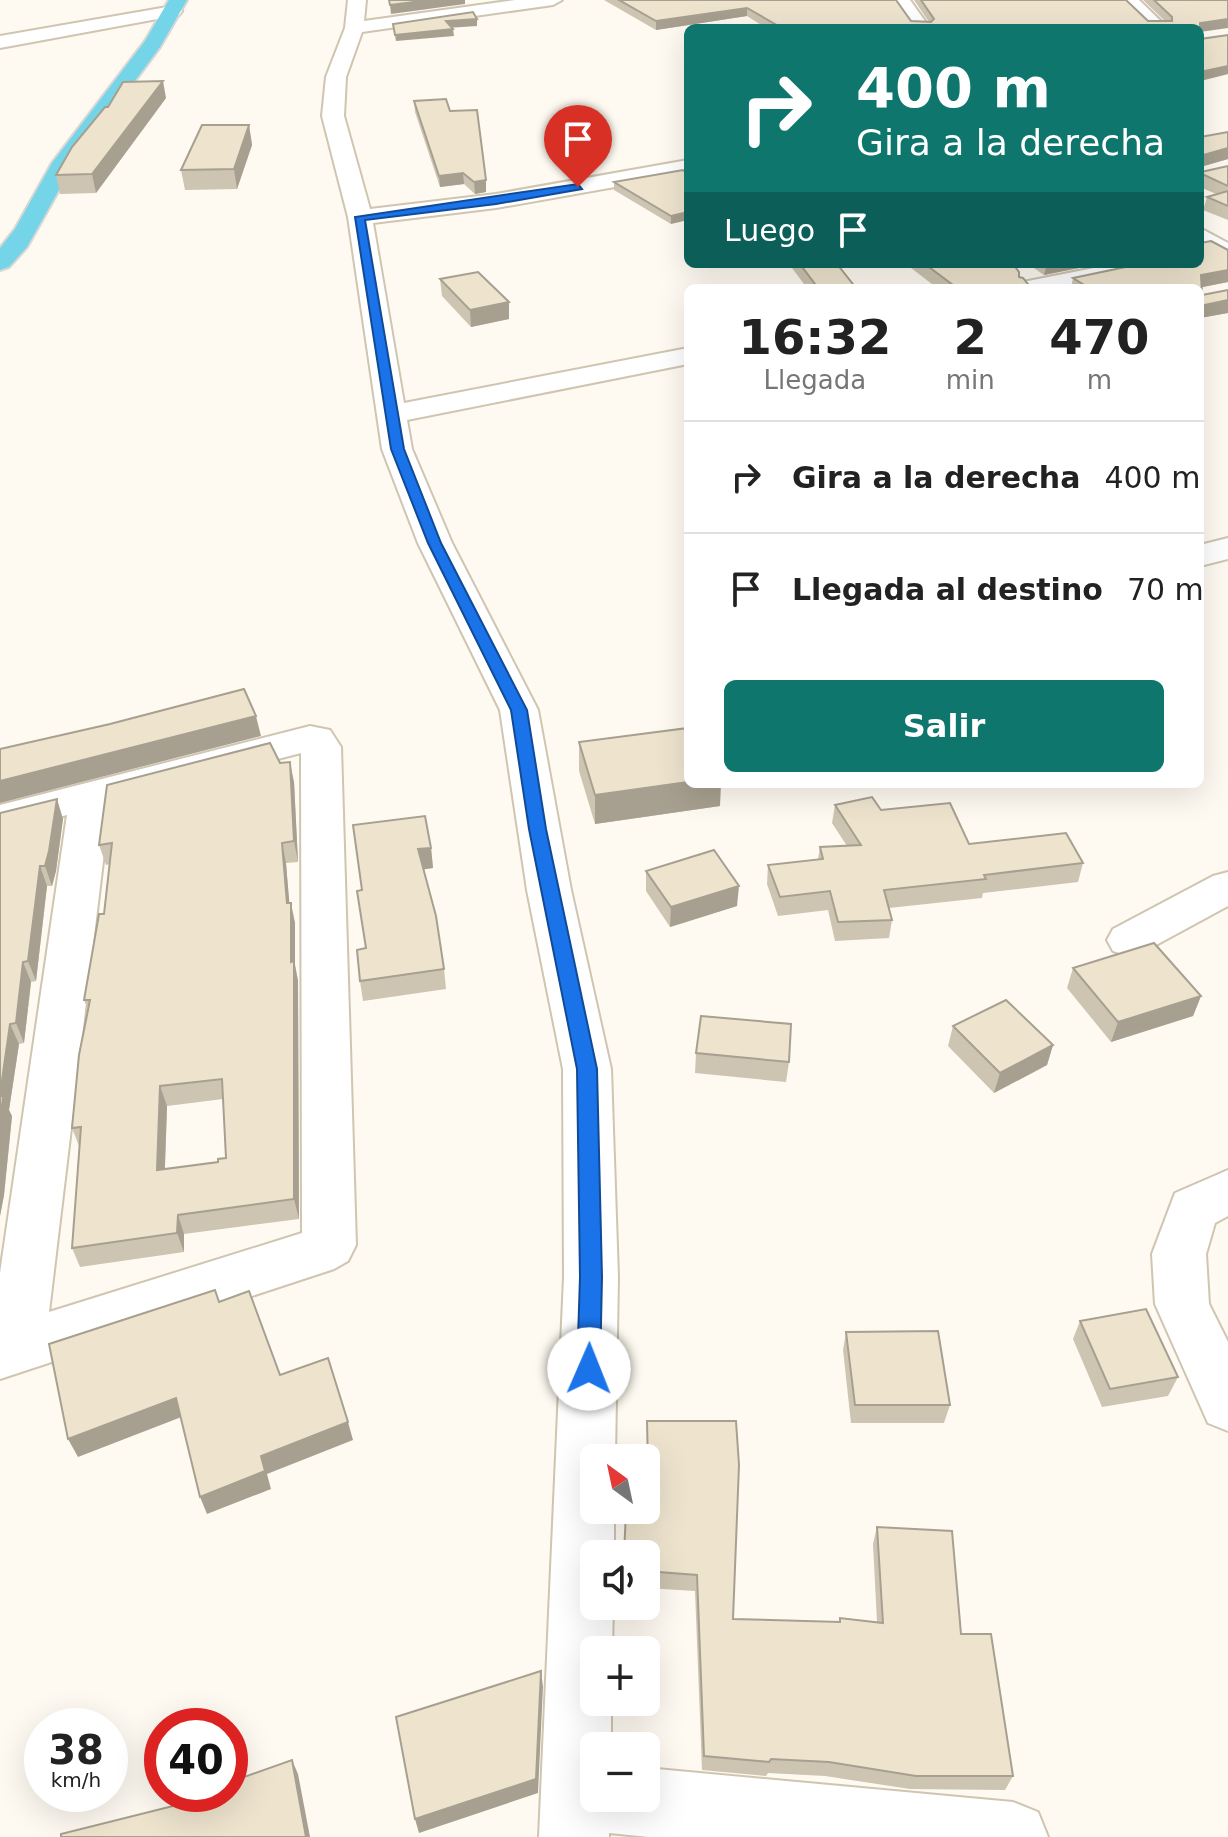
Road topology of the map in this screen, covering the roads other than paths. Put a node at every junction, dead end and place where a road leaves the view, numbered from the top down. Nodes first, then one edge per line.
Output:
1 (553, 0) edge
2 (901, 0) edge
3 (1128, 0) edge
4 (175, 5) edge
5 (356, 14) edge
6 (918, 24) edge
7 (1155, 24) edge
8 (0, 42) edge
9 (150, 48) junction
10 (126, 50) dead end
11 (684, 168) edge
12 (360, 217) junction
13 (1228, 225) edge
14 (1204, 233) edge
15 (0, 262) edge
16 (1133, 268) edge
17 (1052, 284) edge
18 (684, 357) edge
19 (390, 415) junction
20 (1228, 548) edge
21 (1204, 555) edge
22 (90, 798) junction
23 (0, 819) edge
24 (1228, 887) edge
25 (1129, 940) dead end
26 (1228, 1192) edge
27 (8, 1351) edge
28 (1228, 1404) edge
29 (588, 1732) edge
30 (658, 1812) edge
31 (1013, 1837) edge

1 - 5 street
2 - 6 street
3 - 7 street
4 - 8 street
4 - 9 main road
5 - 12 street
9 - 10 street
9 - 15 main road
11 - 12 street
12 - 19 street
13 - 14 street
16 - 17 street
18 - 19 street
19 - 29 street
20 - 21 street
22 - 23 street
22 - 27 street
22 - 27 street
24 - 25 street
26 - 28 street
30 - 31 street

